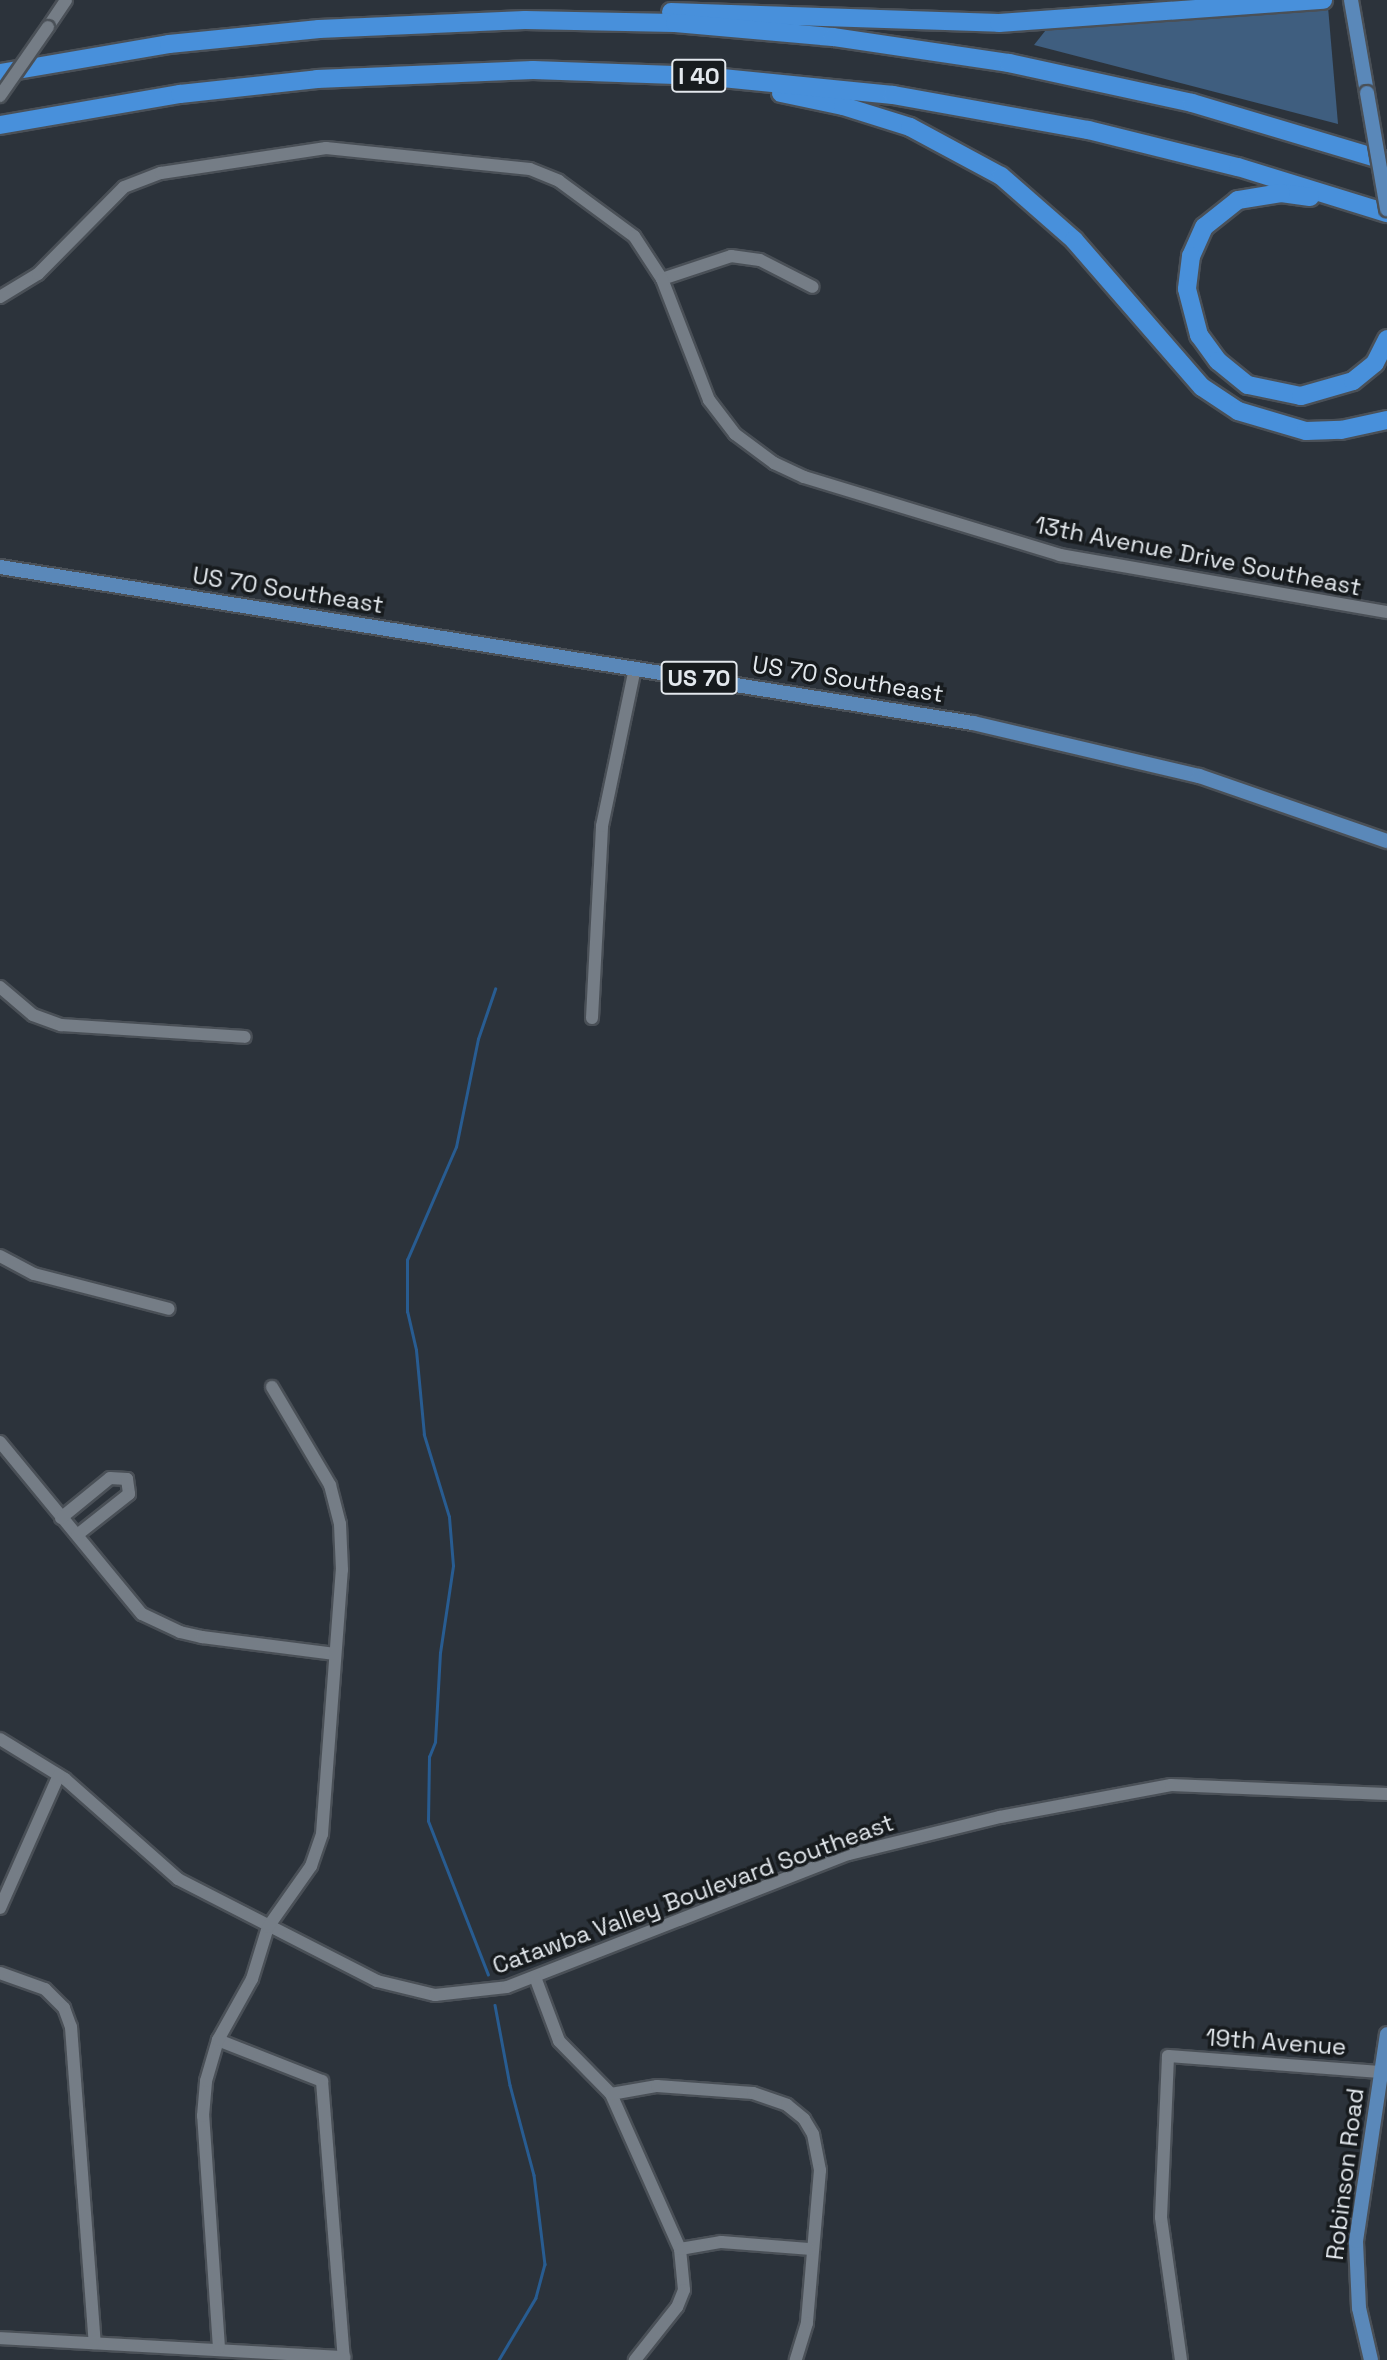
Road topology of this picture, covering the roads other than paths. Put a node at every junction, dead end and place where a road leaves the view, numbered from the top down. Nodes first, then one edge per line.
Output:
1 (66, 0) edge
2 (1323, 0) edge
3 (1351, 0) edge
4 (374, 25) junction
5 (601, 72) junction
6 (0, 73) edge
7 (0, 96) edge
8 (0, 125) edge
9 (1387, 161) edge
10 (1368, 206) junction
11 (1387, 211) edge
12 (662, 279) junction
13 (813, 287) dead end
14 (0, 297) edge
15 (1387, 339) edge
16 (1387, 420) edge
17 (1341, 430) junction
18 (1387, 435) edge
19 (0, 567) edge
20 (1387, 612) edge
21 (635, 668) junction
22 (1387, 841) edge
23 (0, 987) edge
24 (592, 1018) dead end
25 (245, 1037) dead end
26 (0, 1256) edge
27 (169, 1309) dead end
28 (272, 1387) dead end
29 (0, 1442) edge
30 (61, 1518) junction
31 (77, 1535) junction
32 (335, 1654) junction
33 (0, 1739) edge
34 (59, 1774) junction
35 (1387, 1794) edge
36 (0, 1908) edge
37 (268, 1927) junction
38 (0, 1973) edge
39 (535, 1978) junction
40 (1387, 2034) edge
41 (218, 2040) junction
42 (1380, 2072) junction
43 (611, 2094) junction
44 (680, 2249) junction
45 (809, 2249) junction
46 (0, 2338) edge
47 (95, 2343) junction
48 (219, 2348) junction
49 (344, 2358) edge
50 (635, 2360) edge
51 (796, 2360) edge
52 (1181, 2360) edge
53 (1370, 2360) edge

1 - 7 street, bridge
2 - 4 highway
3 - 11 main road, bridge
4 - 6 highway, I 40
4 - 9 highway, I 40
5 - 8 highway, I 40
5 - 10 highway, I 40
5 - 17 highway
10 - 11 highway, I 40
10 - 15 highway
12 - 13 street
12 - 14 street, 13th Avenue Drive Southeast
12 - 20 street, 13th Avenue Drive Southeast
16 - 17 highway
17 - 18 highway
19 - 21 main road, US 70 Southeast / US 70
21 - 22 main road, US 70 Southeast / US 70
21 - 24 street
23 - 25 street
26 - 27 street
28 - 32 street
29 - 30 street
30 - 31 street
30 - 31 street
31 - 32 street
32 - 37 street
33 - 34 street, Catawba Valley Boulevard Southeast
34 - 36 street
34 - 37 street, Catawba Valley Boulevard Southeast
35 - 39 street, Catawba Valley Boulevard Southeast
37 - 39 street, Catawba Valley Boulevard Southeast
37 - 41 street
38 - 47 street
39 - 43 street
40 - 42 main road, Robinson Road
41 - 48 street
41 - 49 street
42 - 52 street, 19th Avenue
42 - 53 main road, Robinson Road
43 - 44 street
43 - 45 street
44 - 45 street
44 - 50 street
45 - 51 street
46 - 47 street
47 - 48 street
48 - 49 street

